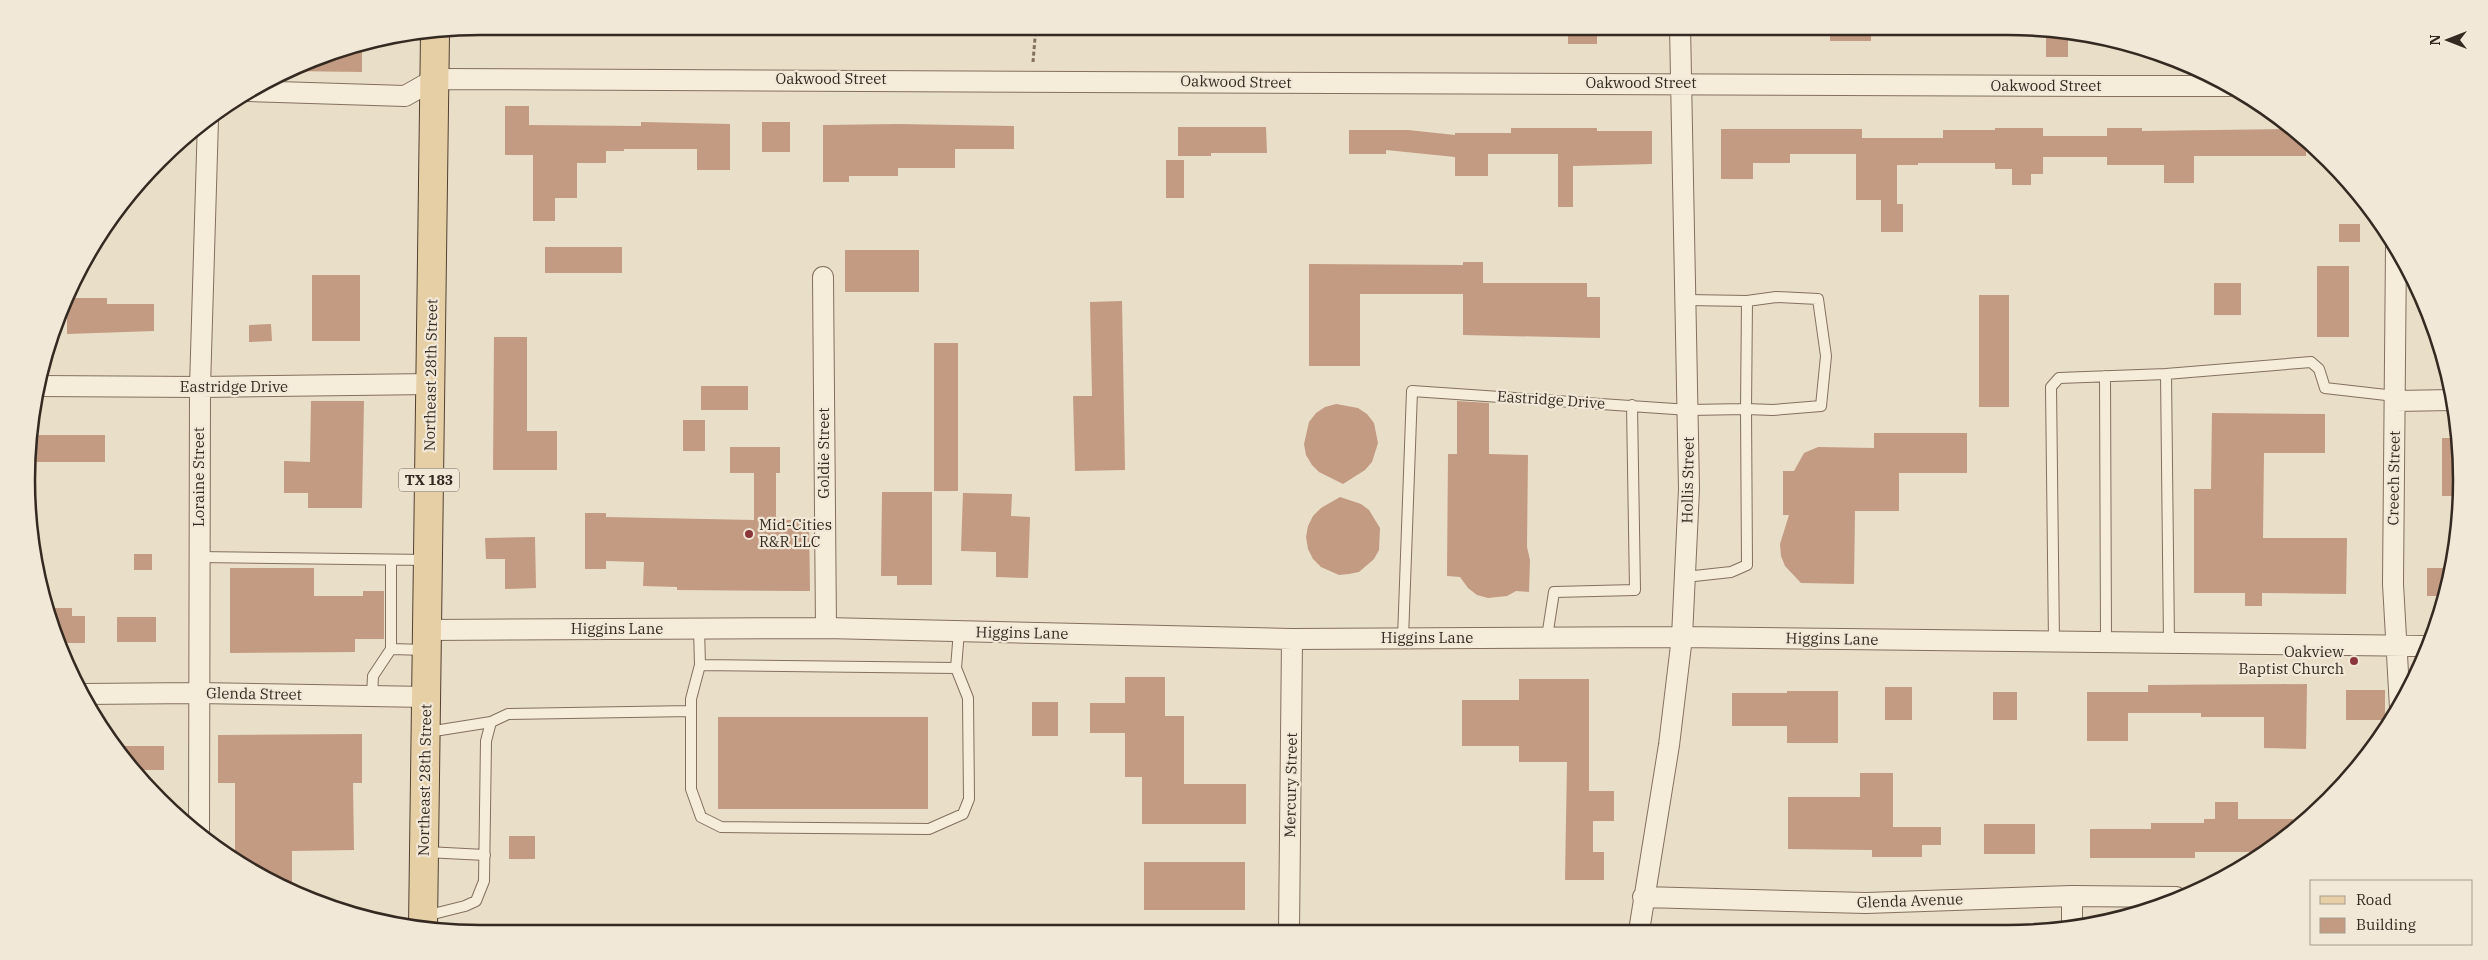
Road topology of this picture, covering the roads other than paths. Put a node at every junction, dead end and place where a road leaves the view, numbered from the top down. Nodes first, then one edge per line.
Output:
1 (1680, 35) edge
2 (435, 38) edge
3 (435, 79) junction
4 (1681, 84) junction
5 (2214, 86) edge
6 (265, 91) edge
7 (208, 128) edge
8 (2396, 263) edge
9 (823, 277) dead end
10 (1687, 300) junction
11 (1746, 301) junction
12 (2166, 374) junction
13 (2105, 376) junction
14 (431, 384) junction
15 (45, 386) edge
16 (200, 387) junction
17 (2395, 399) junction
18 (2445, 400) edge
19 (1632, 405) junction
20 (1746, 409) junction
21 (1689, 410) junction
22 (199, 557) junction
23 (392, 560) junction
24 (428, 560) junction
25 (1685, 577) junction
26 (826, 628) junction
27 (699, 629) junction
28 (959, 632) junction
29 (1548, 637) junction
30 (1682, 637) junction
31 (1403, 638) junction
32 (1292, 639) junction
33 (427, 640) junction
34 (2054, 641) junction
35 (2106, 642) junction
36 (2169, 643) junction
37 (2398, 645) junction
38 (2421, 646) edge
39 (392, 649) junction
40 (700, 664) junction
41 (956, 668) junction
42 (2399, 690) edge
43 (198, 693) junction
44 (90, 694) edge
45 (372, 696) junction
46 (427, 697) junction
47 (691, 712) junction
48 (491, 722) junction
49 (426, 732) junction
50 (199, 825) edge
51 (424, 852) junction
52 (485, 855) junction
53 (1643, 896) junction
54 (2072, 896) junction
55 (2162, 897) edge
56 (2072, 920) edge
57 (423, 921) edge
58 (1289, 925) edge
59 (1640, 925) edge

1 - 4 street, Hollis Street
2 - 3 main road, Northeast 28th Street / TX 183
3 - 4 street, Oakwood Street
3 - 6 street, Oakwood Street
3 - 14 main road, Northeast 28th Street / TX 183
4 - 5 street, Oakwood Street
4 - 10 street, Hollis Street
7 - 16 street, Loraine Street
8 - 17 street, Creech Street
9 - 26 street, Goldie Street
10 - 11 lane
10 - 21 street, Hollis Street
11 - 20 lane
11 - 20 lane, Eastridge Drive
12 - 13 lane
12 - 17 lane
12 - 36 lane
13 - 34 lane
13 - 35 lane
14 - 16 street, Eastridge Drive
14 - 24 main road, Northeast 28th Street / TX 183
15 - 16 street, Eastridge Drive
16 - 22 street, Loraine Street
17 - 18 street
17 - 37 street, Creech Street
19 - 21 lane, Eastridge Drive
19 - 29 lane
19 - 31 lane, Eastridge Drive
20 - 21 lane, Eastridge Drive
20 - 25 lane
21 - 25 street, Hollis Street
22 - 23 lane
22 - 43 street, Loraine Street
23 - 24 lane
23 - 39 lane
24 - 33 main road, Northeast 28th Street / TX 183
25 - 30 street, Hollis Street
26 - 27 street, Higgins Lane
26 - 28 street, Higgins Lane
27 - 33 street, Higgins Lane
27 - 40 lane
28 - 32 street, Higgins Lane
28 - 41 lane
29 - 30 street, Higgins Lane
29 - 31 street, Higgins Lane
30 - 34 street, Higgins Lane
30 - 53 street, Hollis Street
31 - 32 street, Higgins Lane
32 - 58 street, Mercury Street
33 - 39 lane
33 - 46 main road, Northeast 28th Street / TX 183
34 - 35 street, Higgins Lane
35 - 36 street, Higgins Lane
36 - 37 street, Higgins Lane
37 - 38 street, Higgins Lane
37 - 42 street, Creech Street
39 - 45 lane
40 - 41 lane
40 - 47 lane
41 - 47 lane
43 - 44 street, Glenda Street
43 - 45 street, Glenda Street
43 - 50 street, Loraine Street
45 - 46 street, Glenda Street
46 - 49 main road, Northeast 28th Street / TX 183
47 - 48 lane
48 - 49 lane
48 - 52 lane
49 - 51 main road, Northeast 28th Street / TX 183
51 - 52 lane
51 - 57 main road, Northeast 28th Street / TX 183
52 - 57 lane
53 - 54 street, Glenda Avenue
53 - 59 street, Hollis Street
54 - 55 street, Glenda Avenue
54 - 56 street

